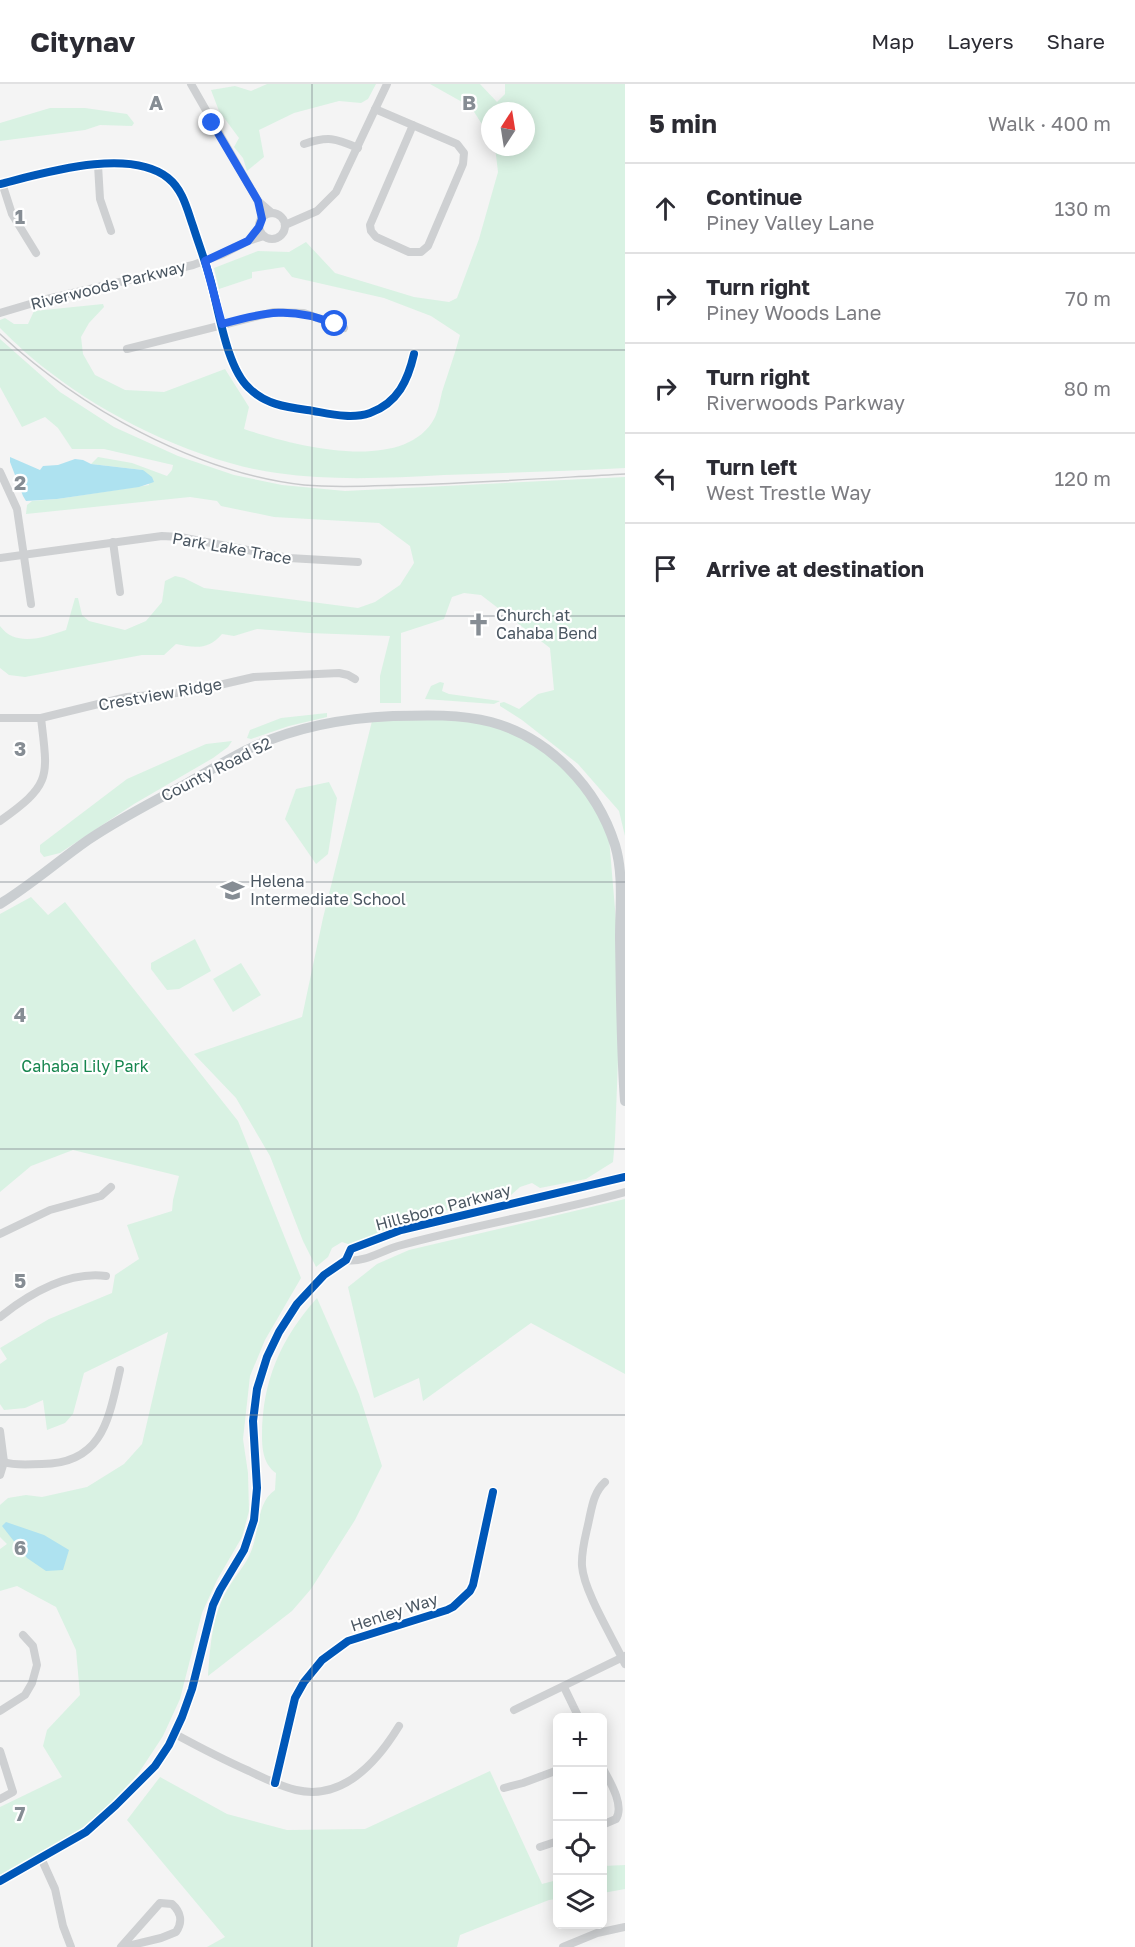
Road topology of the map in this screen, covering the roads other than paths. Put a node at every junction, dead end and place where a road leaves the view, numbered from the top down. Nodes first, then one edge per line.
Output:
1 (191, 84) edge
2 (387, 84) edge
3 (375, 109) junction
4 (413, 125) junction
5 (304, 144) dead end
6 (358, 148) junction
7 (98, 165) junction
8 (1, 184) edge
9 (258, 201) junction
10 (272, 213) junction
11 (260, 223) junction
12 (285, 225) junction
13 (111, 231) dead end
14 (264, 236) junction
15 (248, 241) junction
16 (36, 253) dead end
17 (205, 261) junction
18 (4, 312) edge
19 (222, 324) junction
20 (344, 328) dead end
21 (127, 349) dead end
22 (414, 354) dead end
23 (0, 472) edge
24 (113, 542) junction
25 (24, 555) junction
26 (0, 558) edge
27 (358, 562) dead end
28 (120, 592) dead end
29 (31, 604) dead end
30 (355, 679) dead end
31 (0, 718) edge
32 (41, 718) junction
33 (0, 821) edge
34 (0, 904) edge
35 (625, 1101) edge
36 (625, 1177) edge
37 (111, 1187) dead end
38 (625, 1192) edge
39 (528, 1199) junction
40 (533, 1215) junction
41 (0, 1234) edge
42 (346, 1260) junction
43 (106, 1276) dead end
44 (0, 1317) edge
45 (120, 1370) dead end
46 (0, 1431) edge
47 (4, 1462) junction
48 (0, 1475) edge
49 (605, 1482) dead end
50 (493, 1492) dead end
51 (23, 1635) dead end
52 (624, 1659) edge
53 (564, 1687) junction
54 (514, 1710) dead end
55 (0, 1711) edge
56 (577, 1713) edge
57 (399, 1726) dead end
58 (175, 1734) junction
59 (0, 1751) edge
60 (553, 1772) edge
61 (607, 1776) edge
62 (275, 1783) junction
63 (504, 1788) dead end
64 (0, 1799) edge
65 (607, 1823) edge
66 (553, 1842) edge
67 (540, 1847) dead end
68 (41, 1858) junction
69 (0, 1881) edge
70 (625, 1928) edge
71 (70, 1947) edge
72 (122, 1947) edge
73 (563, 1947) edge

1 - 9 street
2 - 3 street
3 - 4 street
3 - 6 street
4 - 4 street
5 - 6 street
6 - 12 street
7 - 8 street
7 - 13 street
7 - 17 street
8 - 16 street
9 - 10 street
9 - 11 street
10 - 11 street
10 - 12 street
11 - 14 street
11 - 15 street, Riverwoods Parkway
12 - 14 street
14 - 15 street, Riverwoods Parkway
15 - 17 street, Riverwoods Parkway
17 - 18 street, Riverwoods Parkway
17 - 19 street
19 - 20 street
19 - 21 street
19 - 22 street
23 - 25 street
24 - 25 street, Park Lake Trace
24 - 27 street, Park Lake Trace
24 - 28 street
25 - 26 street, Park Lake Trace
25 - 29 street
30 - 32 street, Crestview Ridge
31 - 32 street, Crestview Ridge
32 - 33 street
34 - 35 main road, County Road 52
36 - 39 street, Hillsboro Parkway
37 - 41 street
38 - 40 street, Hillsboro Parkway
39 - 40 street, Hillsboro Parkway
39 - 42 street, Hillsboro Parkway
40 - 42 street, Hillsboro Parkway
42 - 58 street, Hillsboro Parkway
43 - 44 street
45 - 47 street
46 - 47 street
47 - 48 street
49 - 52 street
50 - 62 street, Henley Way
51 - 55 street
52 - 53 street
53 - 54 street
53 - 56 street
57 - 62 street
58 - 62 street
58 - 68 street, Hillsboro Parkway
59 - 64 street
60 - 63 street
61 - 65 street
66 - 67 street
68 - 69 street, Hillsboro Parkway
68 - 71 street
70 - 73 street
72 - 72 street

